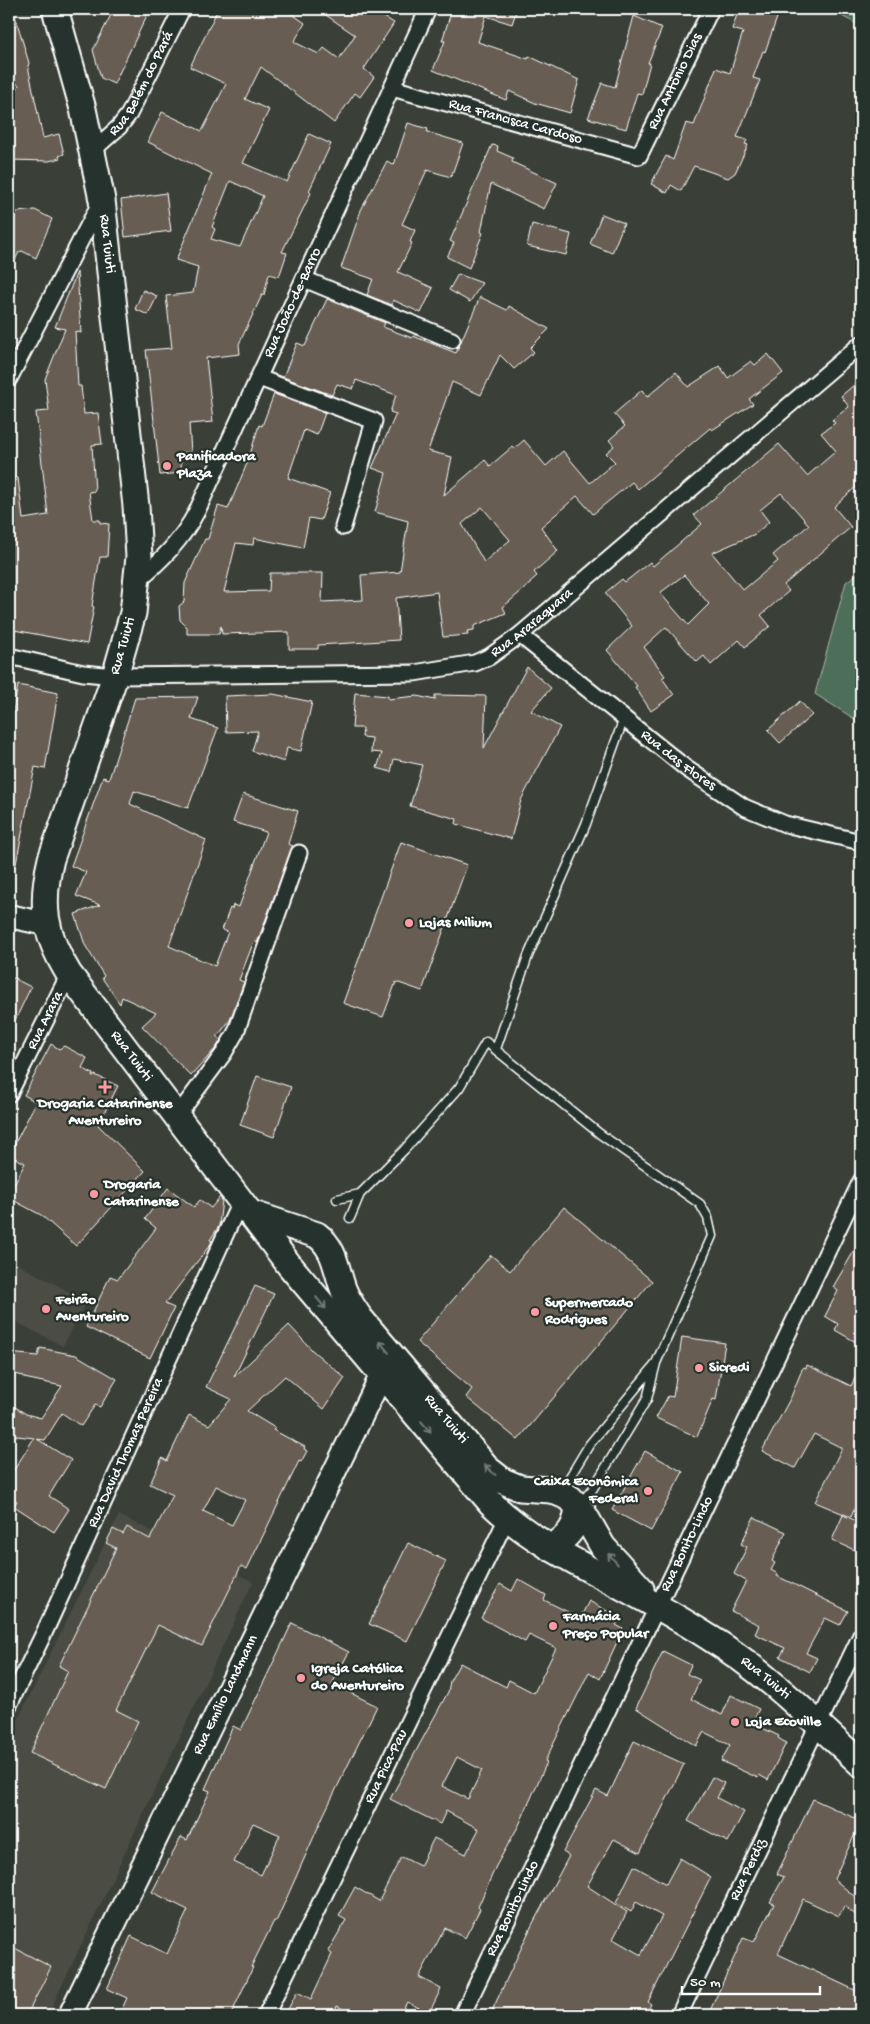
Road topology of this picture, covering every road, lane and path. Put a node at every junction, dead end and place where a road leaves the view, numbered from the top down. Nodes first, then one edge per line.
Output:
1 (56, 9) edge
2 (182, 9) edge
3 (428, 9) edge
4 (711, 9) edge
5 (392, 88) junction
6 (92, 151) junction
7 (639, 156) joint
8 (102, 200) junction
9 (304, 279) junction
10 (452, 340) dead end
11 (861, 344) edge
12 (259, 378) junction
13 (9, 379) edge
14 (344, 527) dead end
15 (137, 581) junction
16 (520, 635) junction
17 (9, 656) edge
18 (115, 676) junction
19 (624, 718) junction
20 (861, 842) edge
21 (299, 853) dead end
22 (9, 916) edge
23 (46, 924) junction
24 (69, 974) junction
25 (496, 1049) junction
26 (9, 1094) edge
27 (178, 1116) junction
28 (861, 1180) edge
29 (360, 1194) junction
30 (337, 1199) dead end
31 (246, 1207) junction
32 (350, 1218) dead end
33 (317, 1235) junction
34 (290, 1266) junction
35 (656, 1363) junction
36 (382, 1374) junction
37 (569, 1499) junction
38 (506, 1518) junction
39 (550, 1548) junction
40 (658, 1607) junction
41 (861, 1635) edge
42 (9, 1705) edge
43 (818, 1725) junction
44 (861, 1764) edge
45 (70, 2015) edge
46 (266, 2015) edge
47 (462, 2015) edge
48 (680, 2015) edge

1 - 6 main road, Rua Tuiuti
2 - 6 street, Rua Belém do Pará
3 - 5 street, Rua João-de-Barro
4 - 7 street, Rua Antônio Dias
5 - 7 street, Rua Francisca Cardoso
5 - 9 street, Rua João-de-Barro
6 - 8 main road, Rua Tuiuti
8 - 13 street
8 - 15 main road, Rua Tuiuti
9 - 10 street
9 - 12 street, Rua João-de-Barro
11 - 16 street, Rua Araraquara
12 - 14 street
12 - 15 street, Rua João-de-Barro
15 - 18 main road, Rua Tuiuti
16 - 18 street, Rua Araraquara
16 - 19 street, Rua das Flores
17 - 18 street, Rua Araraquara
18 - 23 main road, Rua Tuiuti
19 - 20 street, Rua das Flores
19 - 25 lane
21 - 27 street
22 - 23 street
23 - 24 main road, Rua Tuiuti
24 - 26 street, Rua Arara
24 - 27 main road, Rua Tuiuti
25 - 29 lane
25 - 35 lane
27 - 31 main road, Rua Tuiuti
28 - 40 street, Rua Bonito-Lindo
29 - 30 lane
29 - 32 lane
31 - 33 main road
31 - 34 main road, Rua Tuiuti
31 - 42 street, Rua David Thomas Pereira
33 - 34 main road
37 -> 33 main road, Rua Tuiuti
34 -> 36 main road, Rua Tuiuti
35 - 37 lane
35 - 37 lane
36 -> 38 main road, Rua Tuiuti
36 - 45 street, Rua Emílio Landmann
37 - 39 main road
40 -> 37 main road, Rua Tuiuti
38 - 39 main road, Rua Tuiuti
38 - 46 street, Rua Pica-Pau
39 - 40 main road, Rua Tuiuti
40 - 43 main road, Rua Tuiuti
40 - 47 street, Rua Bonito-Lindo
41 - 43 street, Rua Perdiz
43 - 44 main road, Rua Tuiuti
43 - 48 street, Rua Perdiz

